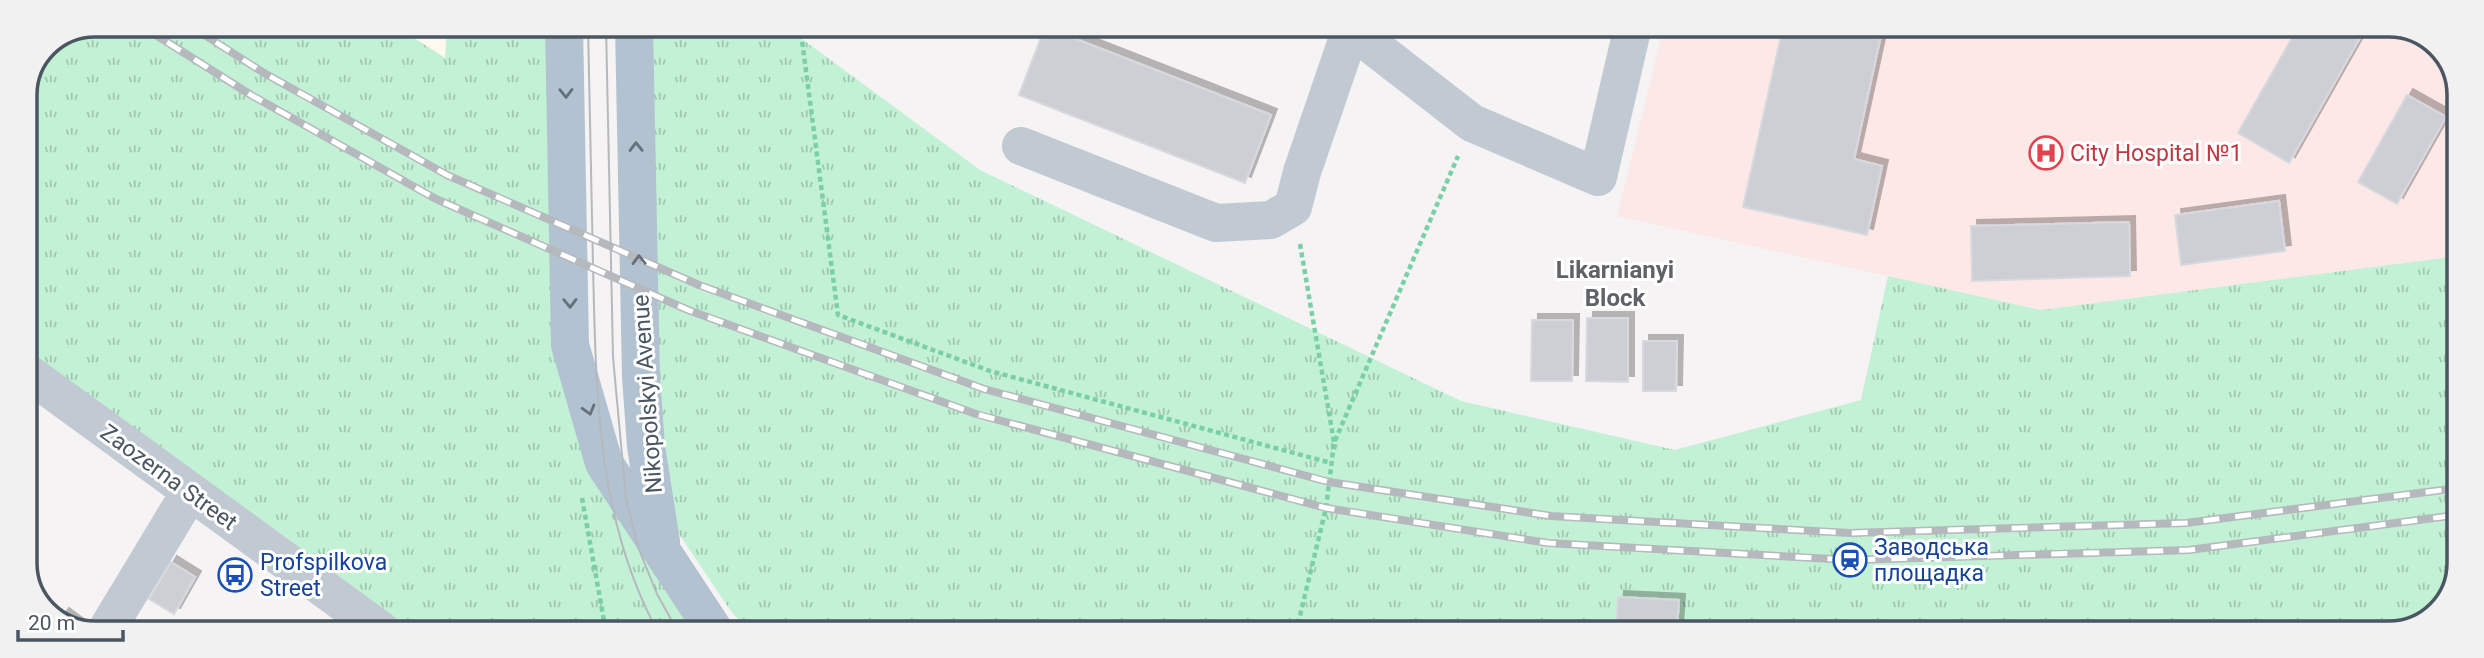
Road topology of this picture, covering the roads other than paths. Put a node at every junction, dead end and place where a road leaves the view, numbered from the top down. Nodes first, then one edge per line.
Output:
1 (564, 37) edge
2 (634, 37) edge
3 (1347, 37) edge
4 (1363, 37) edge
5 (1630, 37) edge
6 (1021, 146) dead end
7 (37, 380) edge
8 (190, 492) junction
9 (662, 551) junction
10 (112, 621) edge
11 (367, 621) edge
12 (708, 621) edge

1 -> 9 main road, Nikopolskyi Avenue
9 -> 2 main road, Nikopolskyi Avenue
3 - 6 street
4 - 5 street
7 - 8 street, Zaozerna Street
8 - 10 street
8 - 11 street, Zaozerna Street
9 - 12 main road

